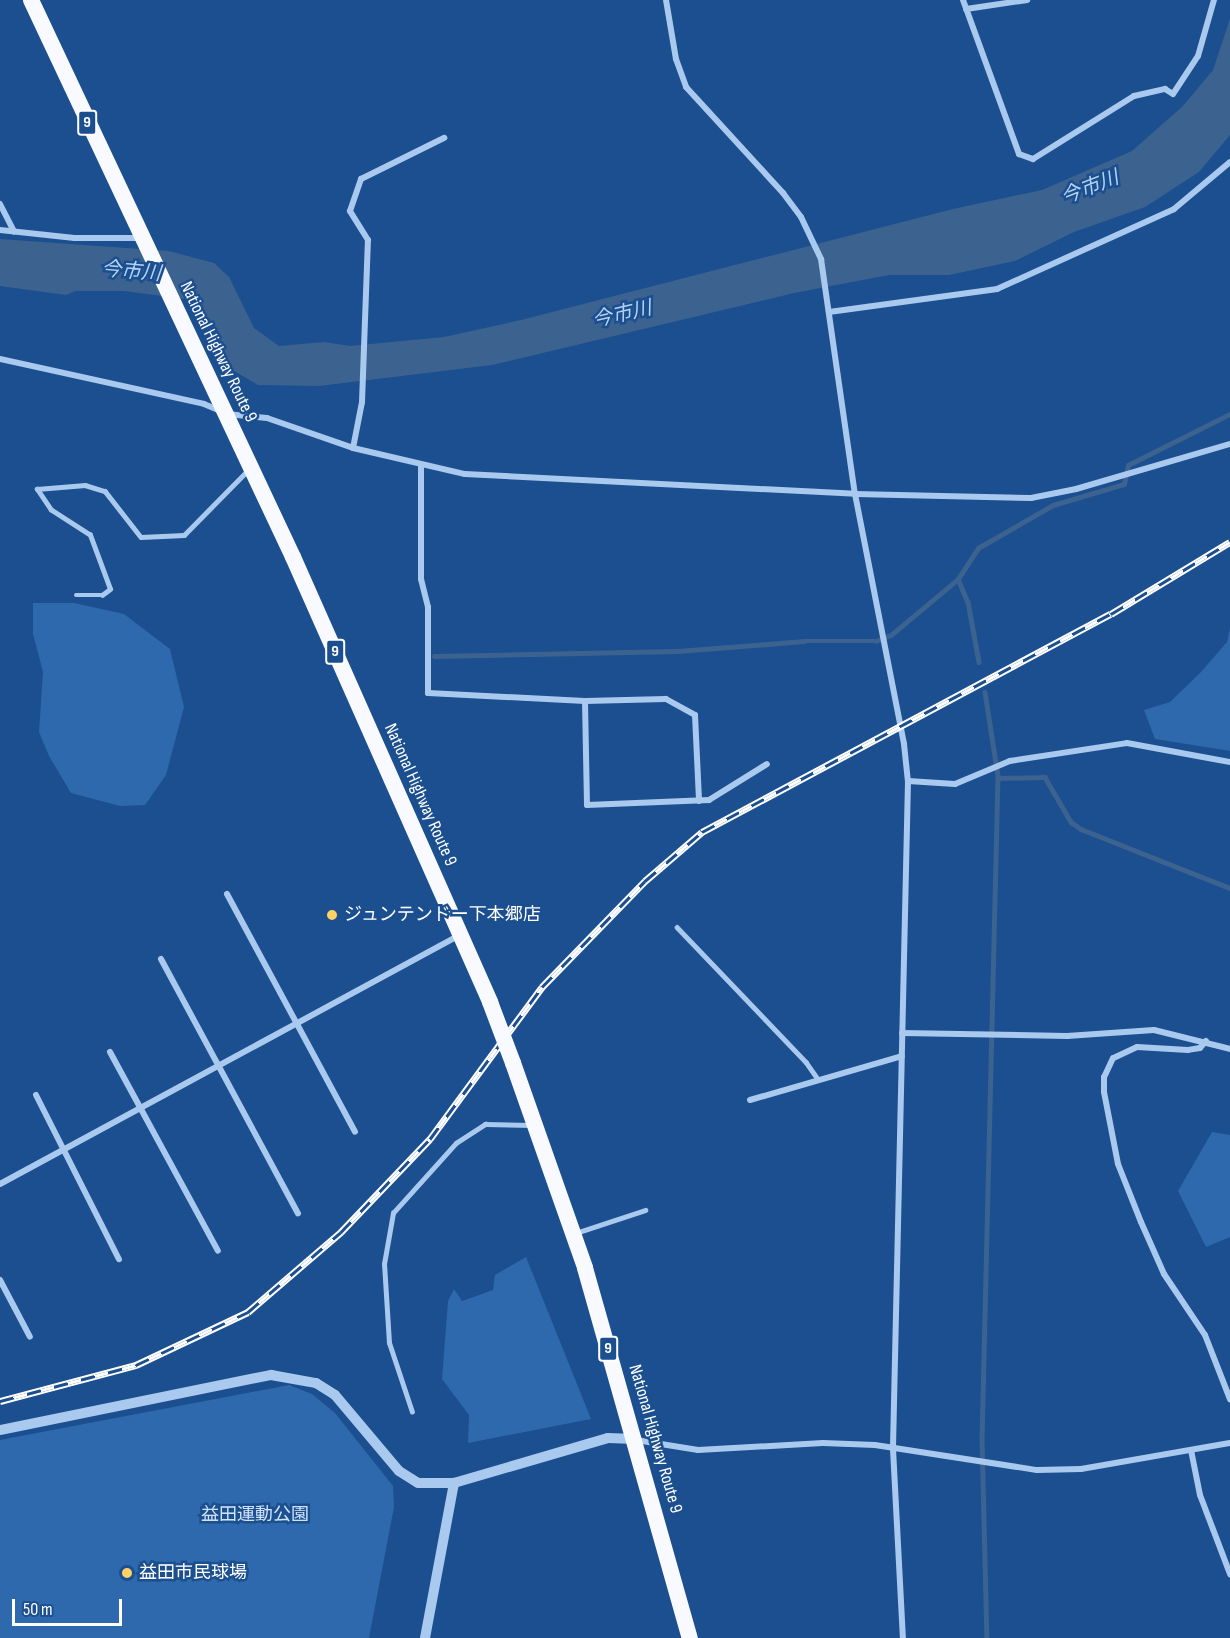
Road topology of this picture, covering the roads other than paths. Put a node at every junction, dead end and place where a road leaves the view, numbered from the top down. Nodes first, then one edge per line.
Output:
1 (31, 0) edge
2 (666, 0) edge
3 (963, 0) edge
4 (1027, 0) edge
5 (1214, 0) edge
6 (966, 9) junction
7 (444, 138) dead end
8 (1230, 162) edge
9 (0, 204) edge
10 (0, 230) edge
11 (14, 232) junction
12 (143, 242) junction
13 (829, 312) junction
14 (0, 359) edge
15 (227, 414) junction
16 (1230, 444) edge
17 (353, 448) junction
18 (251, 465) junction
19 (421, 466) junction
20 (855, 494) junction
21 (76, 595) dead end
22 (585, 701) junction
23 (1230, 762) edge
24 (767, 764) dead end
25 (908, 781) junction
26 (699, 801) junction
27 (227, 894) dead end
28 (677, 927) dead end
29 (461, 934) junction
30 (160, 959) dead end
31 (294, 1023) junction
32 (902, 1033) junction
33 (1206, 1041) junction
34 (1230, 1048) edge
35 (110, 1052) dead end
36 (902, 1056) junction
37 (218, 1065) junction
38 (818, 1079) junction
39 (36, 1095) dead end
40 (750, 1100) dead end
41 (140, 1108) junction
42 (536, 1124) junction
43 (355, 1132) dead end
44 (63, 1150) junction
45 (0, 1184) edge
46 (645, 1210) dead end
47 (298, 1213) dead end
48 (573, 1234) junction
49 (218, 1251) dead end
50 (119, 1259) dead end
51 (0, 1280) edge
52 (30, 1337) dead end
53 (1230, 1399) edge
54 (412, 1412) dead end
55 (0, 1430) edge
56 (635, 1439) junction
57 (1230, 1443) edge
58 (893, 1449) junction
59 (1191, 1450) junction
60 (454, 1483) junction
61 (1230, 1574) edge
62 (425, 1638) edge
63 (690, 1638) edge
64 (903, 1638) edge

1 - 12 highway, National Highway Route 9 / 9
2 - 13 street
3 - 6 street
4 - 6 street
5 - 6 street
7 - 17 street
8 - 13 street
9 - 11 street
10 - 11 street
11 - 12 street
12 - 15 highway, National Highway Route 9 / 9
13 - 20 street
14 - 15 street
15 - 17 street
15 - 18 highway, National Highway Route 9 / 9
16 - 20 street
17 - 19 street
18 - 21 lane
18 - 29 highway, National Highway Route 9 / 9
19 - 20 street
19 - 22 street
20 - 25 street
22 - 26 street
22 - 26 street
23 - 25 street
24 - 26 street
25 - 32 street
27 - 31 street
28 - 38 lane
29 - 31 street
29 - 42 highway, National Highway Route 9 / 9, bridge
30 - 37 street
31 - 37 street
31 - 43 street
32 - 33 street
32 - 36 street
33 - 34 street
33 - 53 street
35 - 41 street
36 - 38 street
36 - 58 street
37 - 41 street
37 - 47 street
38 - 40 street
39 - 44 street
41 - 44 street
41 - 49 street
42 - 48 highway, National Highway Route 9 / 9
42 - 54 lane
44 - 45 street
44 - 50 street
46 - 48 lane
48 - 56 highway, National Highway Route 9 / 9
51 - 52 street
55 - 60 street
56 - 58 street
56 - 60 street
56 - 63 highway, National Highway Route 9 / 9
57 - 59 street
58 - 59 street
58 - 64 street
59 - 61 street
60 - 62 street

